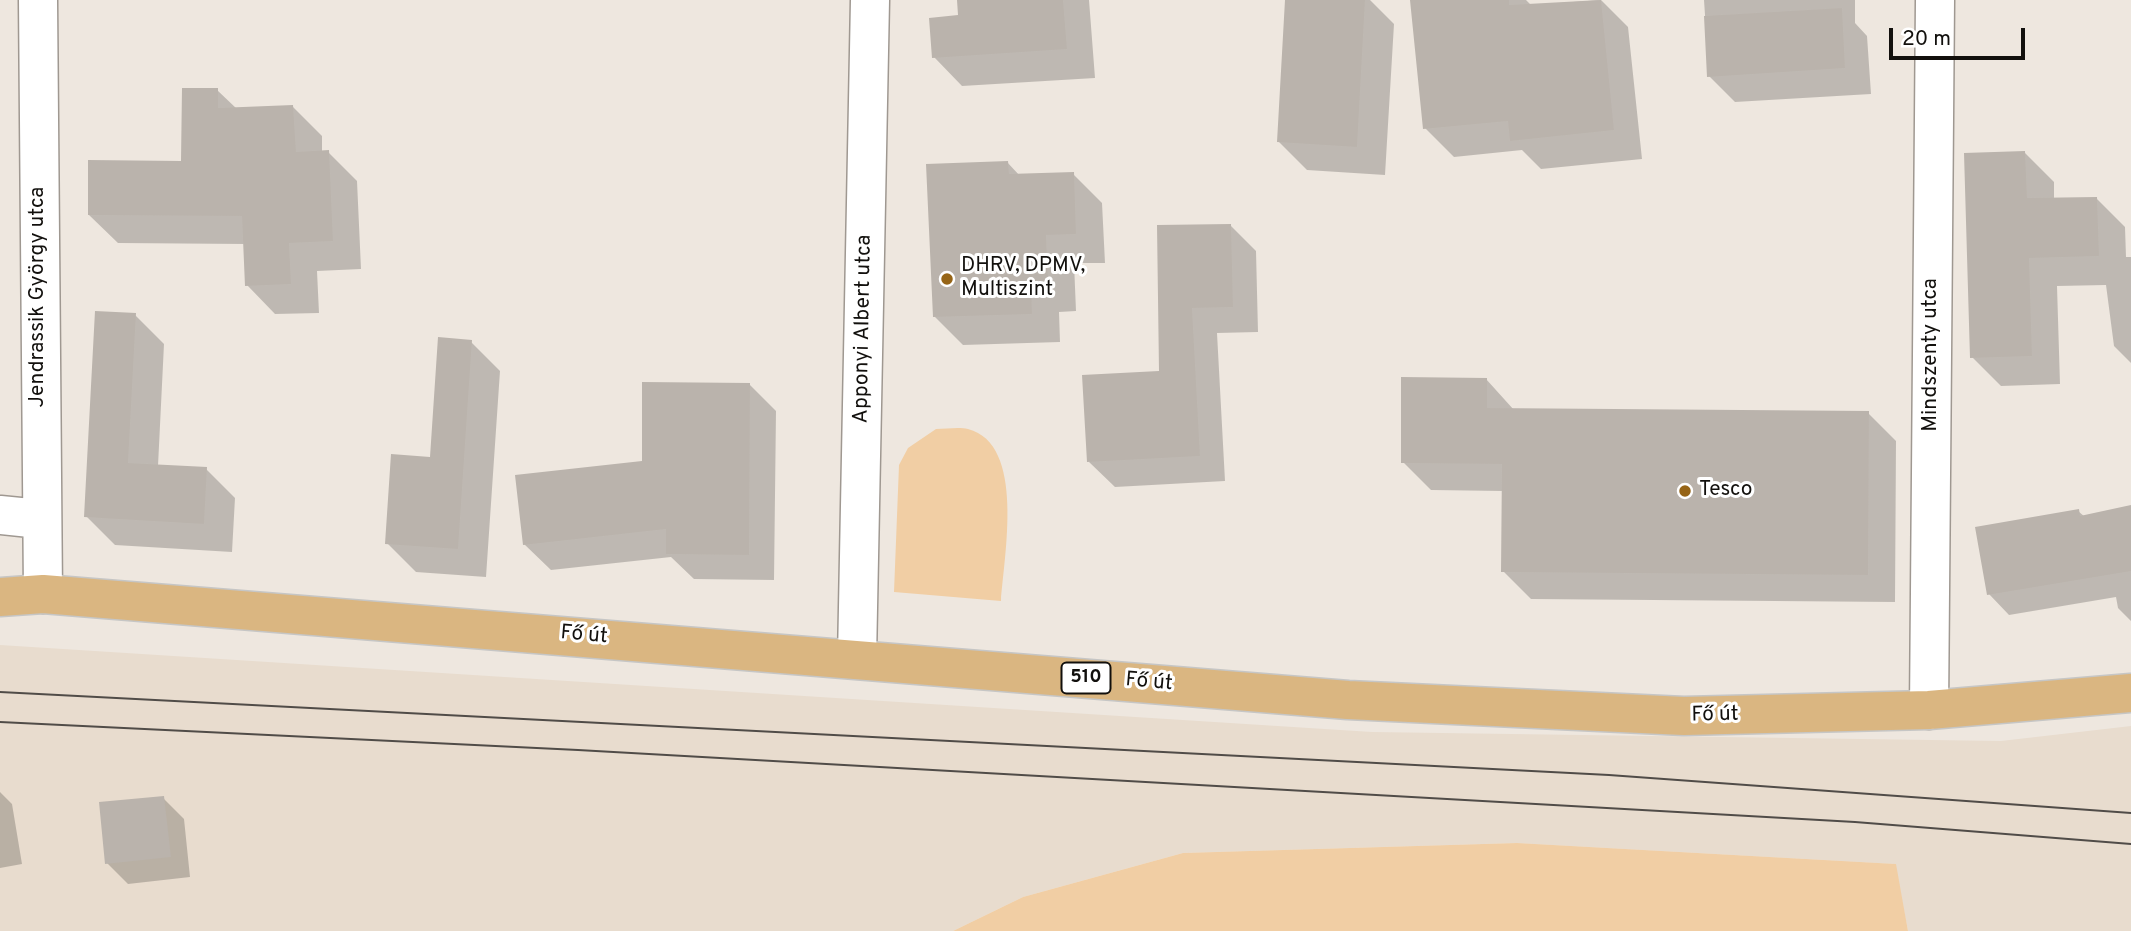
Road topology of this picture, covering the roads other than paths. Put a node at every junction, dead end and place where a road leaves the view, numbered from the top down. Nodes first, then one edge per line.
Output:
1 (38, 0) edge
2 (870, 0) edge
3 (1935, 0) edge
4 (0, 515) edge
5 (40, 519) junction
6 (0, 583) edge
7 (43, 594) junction
8 (0, 597) edge
9 (858, 658) junction
10 (2131, 693) edge
11 (1929, 710) junction

1 - 5 street, Jendrassik György utca
2 - 9 street, Apponyi Albert utca
3 - 11 street, Mindszenty utca
4 - 5 street
5 - 7 street, Jendrassik György utca
6 - 7 main road, Fő út / 510
7 - 8 main road, Fő út / 510
7 - 9 main road, Fő út / 510
9 - 11 main road, Fő út / 510
10 - 11 main road, Fő út / 510

